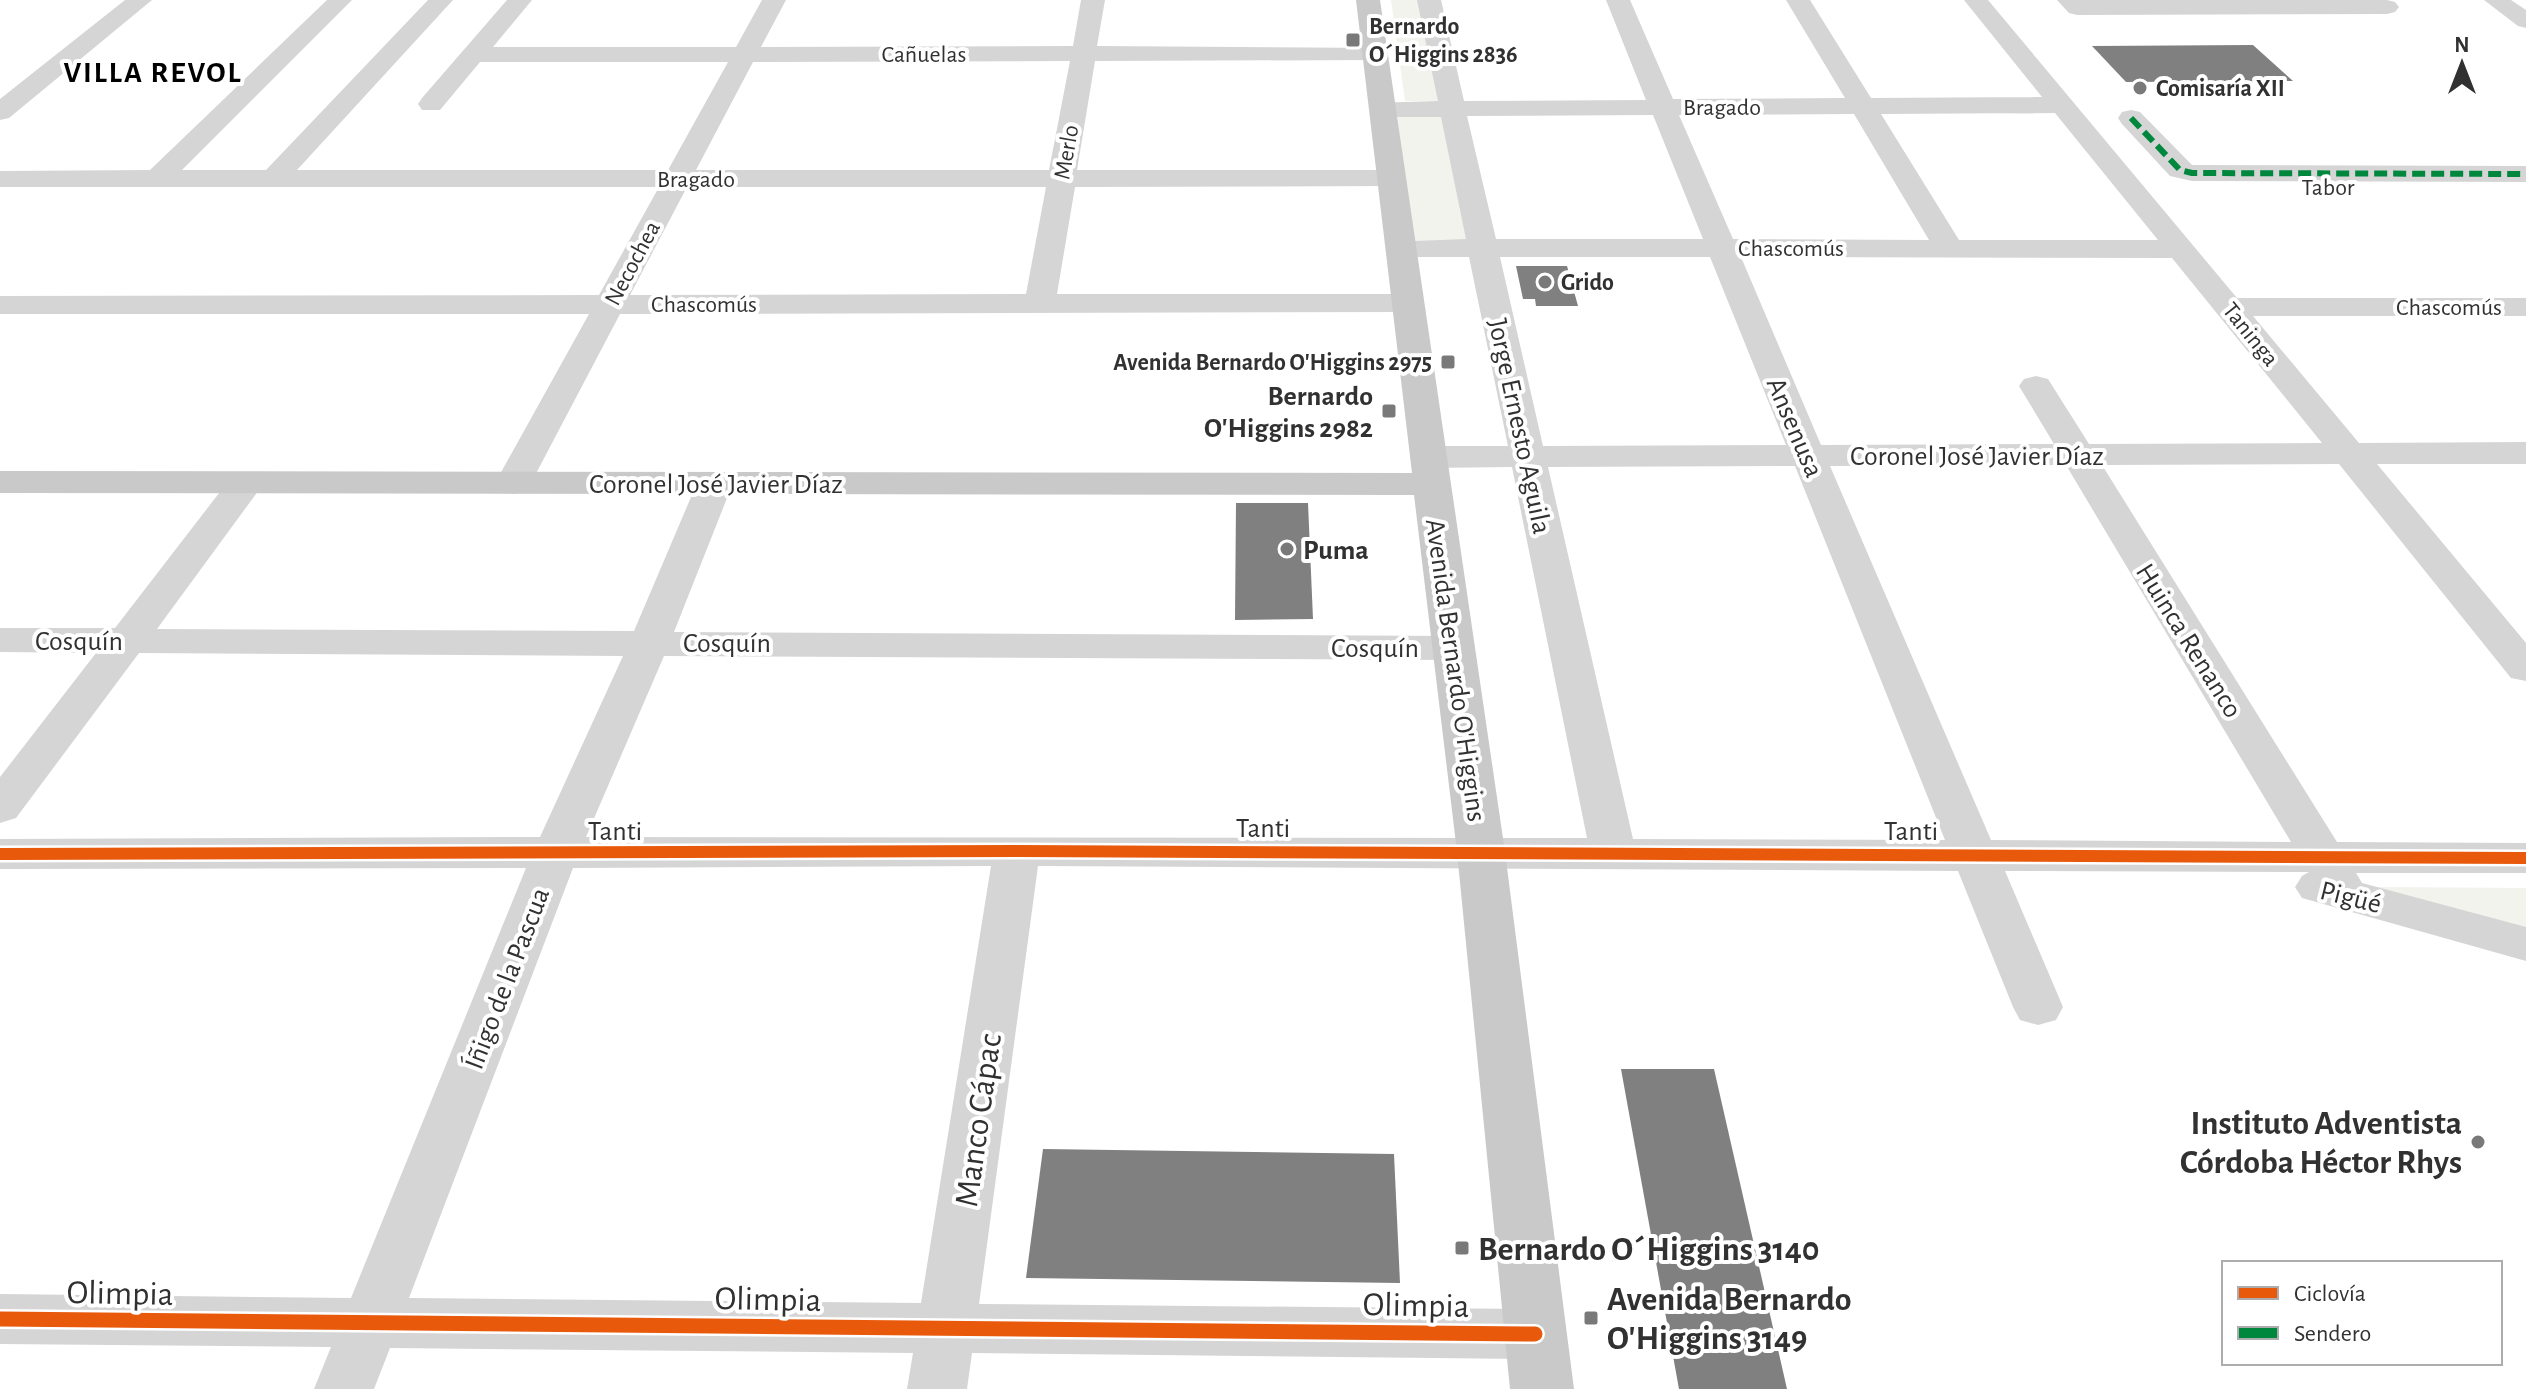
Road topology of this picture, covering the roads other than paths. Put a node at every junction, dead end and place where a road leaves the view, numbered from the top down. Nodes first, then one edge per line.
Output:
1 (140, 0) edge
2 (340, 0) edge
3 (441, 0) edge
4 (520, 0) edge
5 (774, 0) edge
6 (1093, 0) edge
7 (1368, 0) edge
8 (1429, 0) edge
9 (1618, 0) edge
10 (1798, 0) edge
11 (1976, 0) edge
12 (2069, 0) edge
13 (2377, 0) edge
14 (2496, 0) edge
15 (2526, 21) edge
16 (745, 53) junction
17 (1375, 53) junction
18 (472, 55) junction
19 (1083, 55) junction
20 (431, 104) dead end
21 (2062, 105) junction
22 (1863, 106) junction
23 (1663, 107) junction
24 (1452, 108) junction
25 (1382, 109) junction
26 (0, 112) edge
27 (2131, 118) dead end
28 (2526, 174) edge
29 (1062, 178) junction
30 (1392, 178) junction
31 (0, 179) edge
32 (157, 179) junction
33 (273, 179) junction
34 (678, 179) junction
35 (2399, 180) junction
36 (2130, 187) junction
37 (2526, 189) edge
38 (1401, 248) junction
39 (1482, 248) junction
40 (1722, 248) junction
41 (1950, 249) junction
42 (2181, 249) junction
43 (1408, 303) junction
44 (610, 304) junction
45 (1040, 304) junction
46 (0, 305) edge
47 (2228, 307) junction
48 (2526, 307) edge
49 (2036, 386) dead end
50 (2348, 453) junction
51 (2526, 453) edge
52 (2076, 454) junction
53 (1808, 455) junction
54 (1528, 456) junction
55 (1430, 470) junction
56 (0, 482) edge
57 (246, 483) junction
58 (513, 483) junction
59 (715, 483) junction
60 (2508, 626) edge
61 (0, 640) edge
62 (127, 640) junction
63 (650, 642) junction
64 (1454, 648) junction
65 (2526, 669) edge
66 (0, 808) edge
67 (1017, 851) junction
68 (1481, 852) junction
69 (1613, 852) junction
70 (0, 854) edge
71 (555, 854) junction
72 (1975, 854) junction
73 (2174, 855) joint
74 (2526, 858) edge
75 (2334, 875) junction
76 (2526, 944) edge
77 (2038, 1007) dead end
78 (0, 1319) edge
79 (371, 1322) junction
80 (947, 1328) junction
81 (1539, 1361) edge
82 (344, 1389) edge
83 (937, 1389) edge

1 - 26 street
2 - 32 street
3 - 33 street
4 - 18 street
5 - 16 street, Necochea
6 - 19 street, Merlo
7 - 17 main road, Avenida Bernardo O'Higgins
8 - 24 street, Jorge Ernesto Aguila
9 - 23 street, Ansenusa
10 - 22 street
11 - 21 street, Taninga
12 - 13 street
14 - 15 street
16 - 18 street, Cañuelas
16 - 19 street, Cañuelas
16 - 34 street, Necochea
17 - 19 street, Cañuelas
17 - 25 main road, Avenida Bernardo O'Higgins
18 - 20 street
19 - 29 street, Merlo
21 - 22 street, Bragado
21 - 36 street, Taninga
22 - 23 street, Bragado
22 - 41 street
23 - 24 street, Bragado
23 - 40 street, Ansenusa
24 - 25 street, Bragado
24 - 39 street, Jorge Ernesto Aguila
25 - 30 main road, Avenida Bernardo O'Higgins
27 - 35 street
28 - 35 street
29 - 30 street, Bragado
29 - 34 street, Bragado
29 - 45 street, Merlo
30 - 38 main road, Avenida Bernardo O'Higgins
31 - 32 street, Bragado
32 - 33 street, Bragado
33 - 34 street, Bragado
34 - 44 street, Necochea
35 - 36 street, Tabor
35 - 37 street, Tabor
36 - 42 street, Taninga
38 - 39 street, Chascomús
38 - 43 main road, Avenida Bernardo O'Higgins
39 - 40 street, Chascomús
39 - 54 street, Jorge Ernesto Aguila
40 - 41 street, Chascomús
40 - 53 street, Ansenusa
41 - 42 street, Chascomús
42 - 47 street, Taninga
43 - 45 street, Chascomús
43 - 55 main road, Avenida Bernardo O'Higgins
44 - 45 street, Chascomús
44 - 46 street, Chascomús
44 - 58 street, Necochea
47 - 48 street, Chascomús
47 - 50 street, Taninga
49 - 52 street, Huinca Renanco
50 - 51 street, Coronel José Javier Díaz
50 - 52 street, Coronel José Javier Díaz
50 - 60 street, Taninga
52 - 53 street, Coronel José Javier Díaz
52 - 75 street, Huinca Renanco
53 - 54 street, Coronel José Javier Díaz
53 - 72 street, Ansenusa
54 - 55 street, Coronel José Javier Díaz
54 - 69 street, Jorge Ernesto Aguila
55 - 59 main road, Coronel José Javier Díaz
55 - 64 main road, Avenida Bernardo O'Higgins
56 - 57 main road, Coronel José Javier Díaz
57 - 58 main road, Coronel José Javier Díaz
57 - 62 street
58 - 59 main road, Coronel José Javier Díaz
59 - 63 street, Íñigo de la Pascua
60 - 65 street, Taninga
61 - 62 street, Cosquín
62 - 63 street, Cosquín
62 - 66 street
63 - 64 street, Cosquín
63 - 71 street, Íñigo de la Pascua
64 - 68 main road, Avenida Bernardo O'Higgins
67 - 68 street, Tanti
67 - 71 street, Tanti
67 - 80 street, Manco Cápac
68 - 69 street, Tanti
68 - 81 main road, Avenida Bernardo O'Higgins
69 - 72 street, Tanti
70 - 71 street, Tanti
71 - 79 street, Íñigo de la Pascua
72 - 73 street, Tanti
72 - 77 street, Ansenusa
73 - 75 street, Pigüé
74 - 75 street
75 - 76 street, Pigüé
78 - 79 street, Olimpia
79 - 80 street, Olimpia
79 - 82 street, Íñigo de la Pascua
80 - 81 street, Olimpia
80 - 83 street, Manco Cápac

